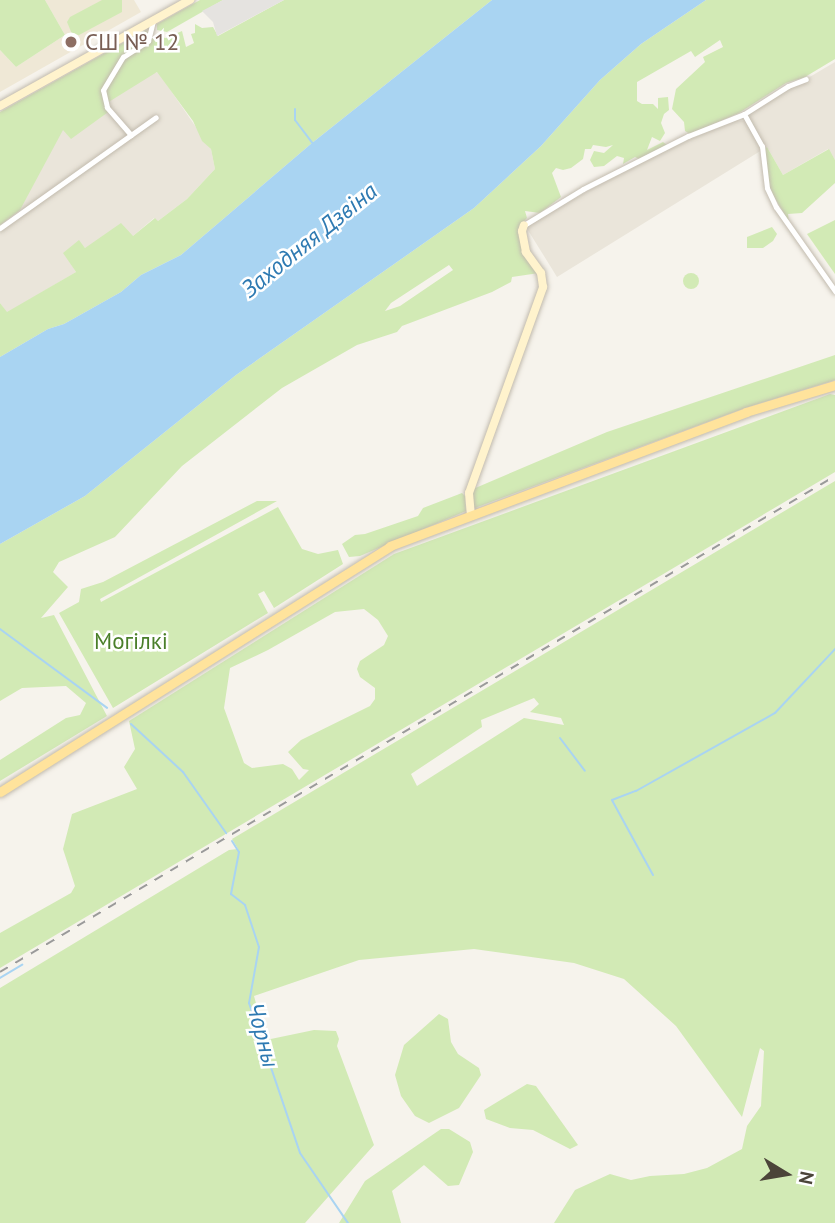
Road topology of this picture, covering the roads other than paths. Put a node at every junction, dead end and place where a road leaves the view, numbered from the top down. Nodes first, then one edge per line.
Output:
1 (190, 0) edge
2 (153, 21) junction
3 (806, 79) dead end
4 (0, 106) edge
5 (744, 114) junction
6 (156, 117) dead end
7 (131, 135) junction
8 (524, 225) joint
9 (0, 228) edge
10 (835, 291) edge
11 (835, 386) edge
12 (471, 516) junction
13 (0, 792) edge

1 - 2 street
2 - 4 street
2 - 7 street
3 - 5 street
5 - 8 street
5 - 10 street
6 - 7 street
7 - 9 street
8 - 12 street
11 - 12 main road
12 - 13 main road

